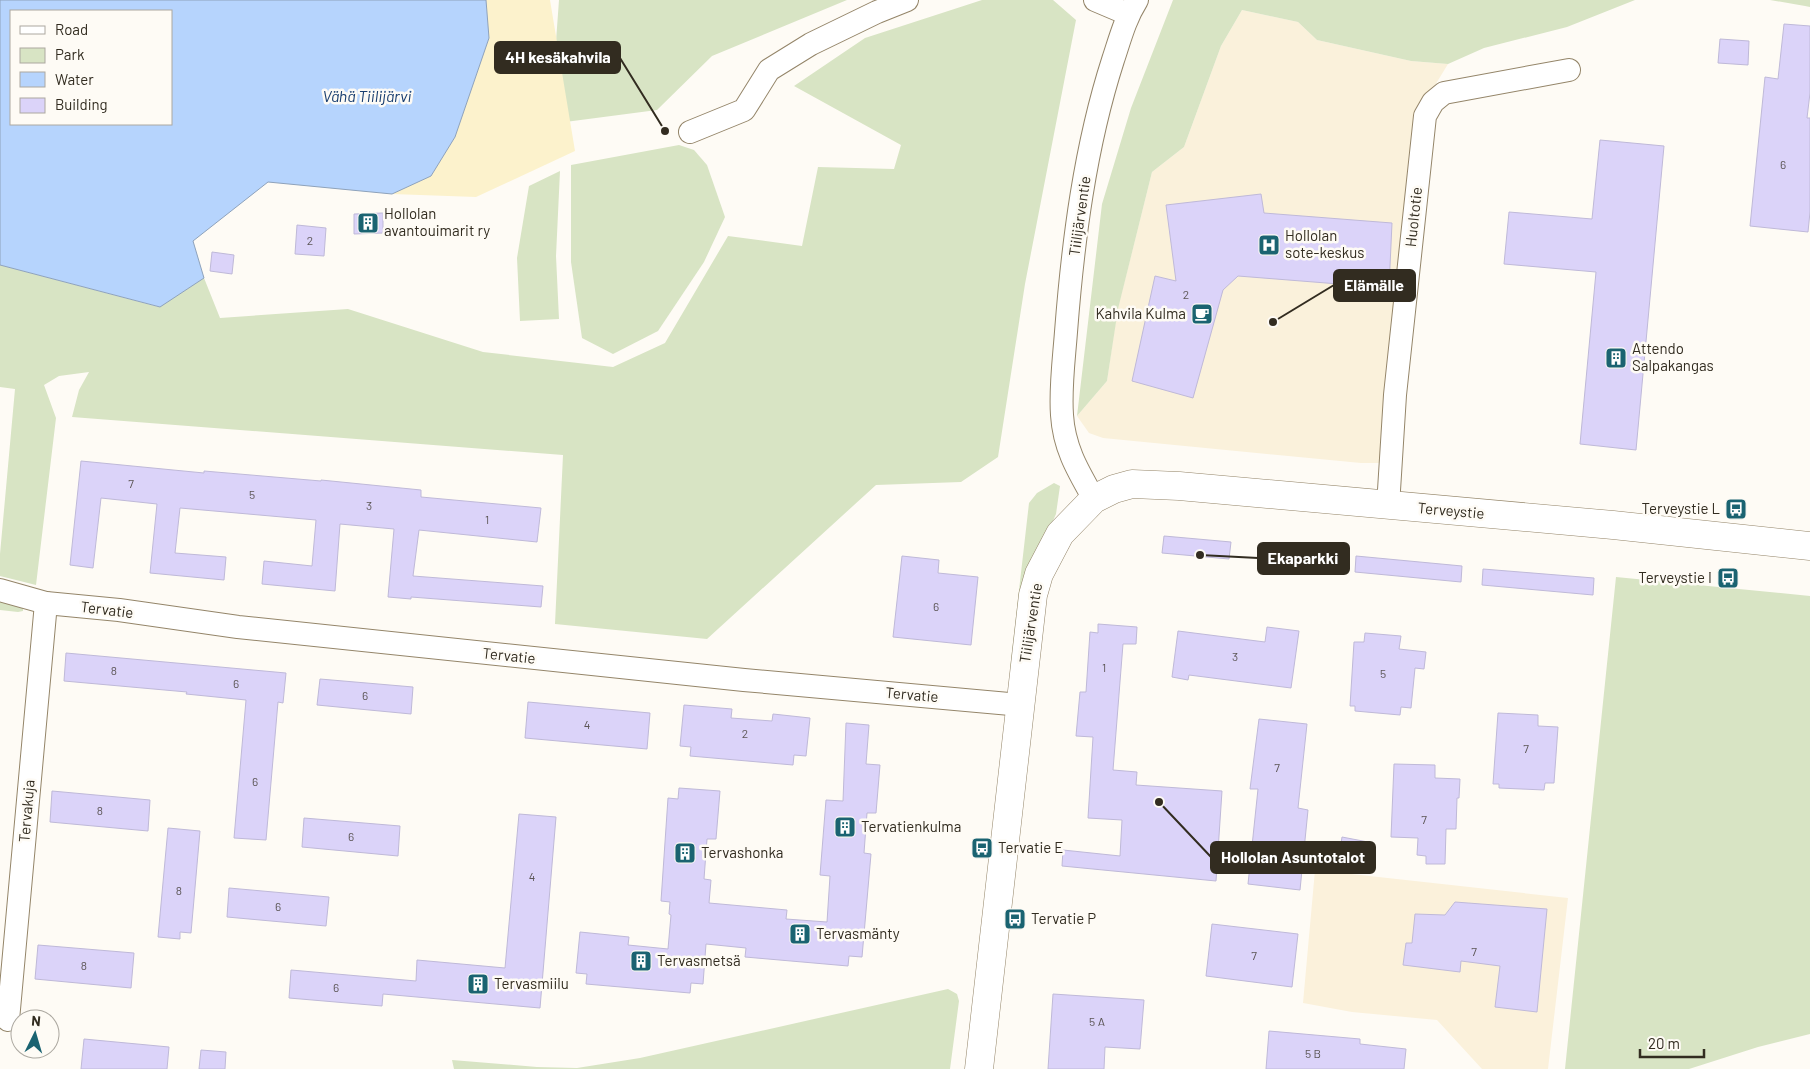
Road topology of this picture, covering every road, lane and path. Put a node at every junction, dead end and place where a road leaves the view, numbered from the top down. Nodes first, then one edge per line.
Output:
1 (907, 0) edge
2 (1095, 0) edge
3 (1132, 7) edge
4 (1569, 70) dead end
5 (690, 132) dead end
6 (1094, 499) junction
7 (1388, 506) junction
8 (1810, 546) edge
9 (0, 590) edge
10 (46, 603) junction
11 (1020, 705) junction
12 (8, 1020) dead end
13 (979, 1069) edge

1 - 5 street
2 - 3 street
3 - 6 street, Tiilijärventie
4 - 7 street, Huoltotie
6 - 7 main road, Terveystie
6 - 11 main road, Tiilijärventie
7 - 8 main road, Terveystie
9 - 10 street, Tervatie
10 - 11 street, Tervatie
10 - 12 street, Tervakuja
11 - 13 main road, Tiilijärventie

